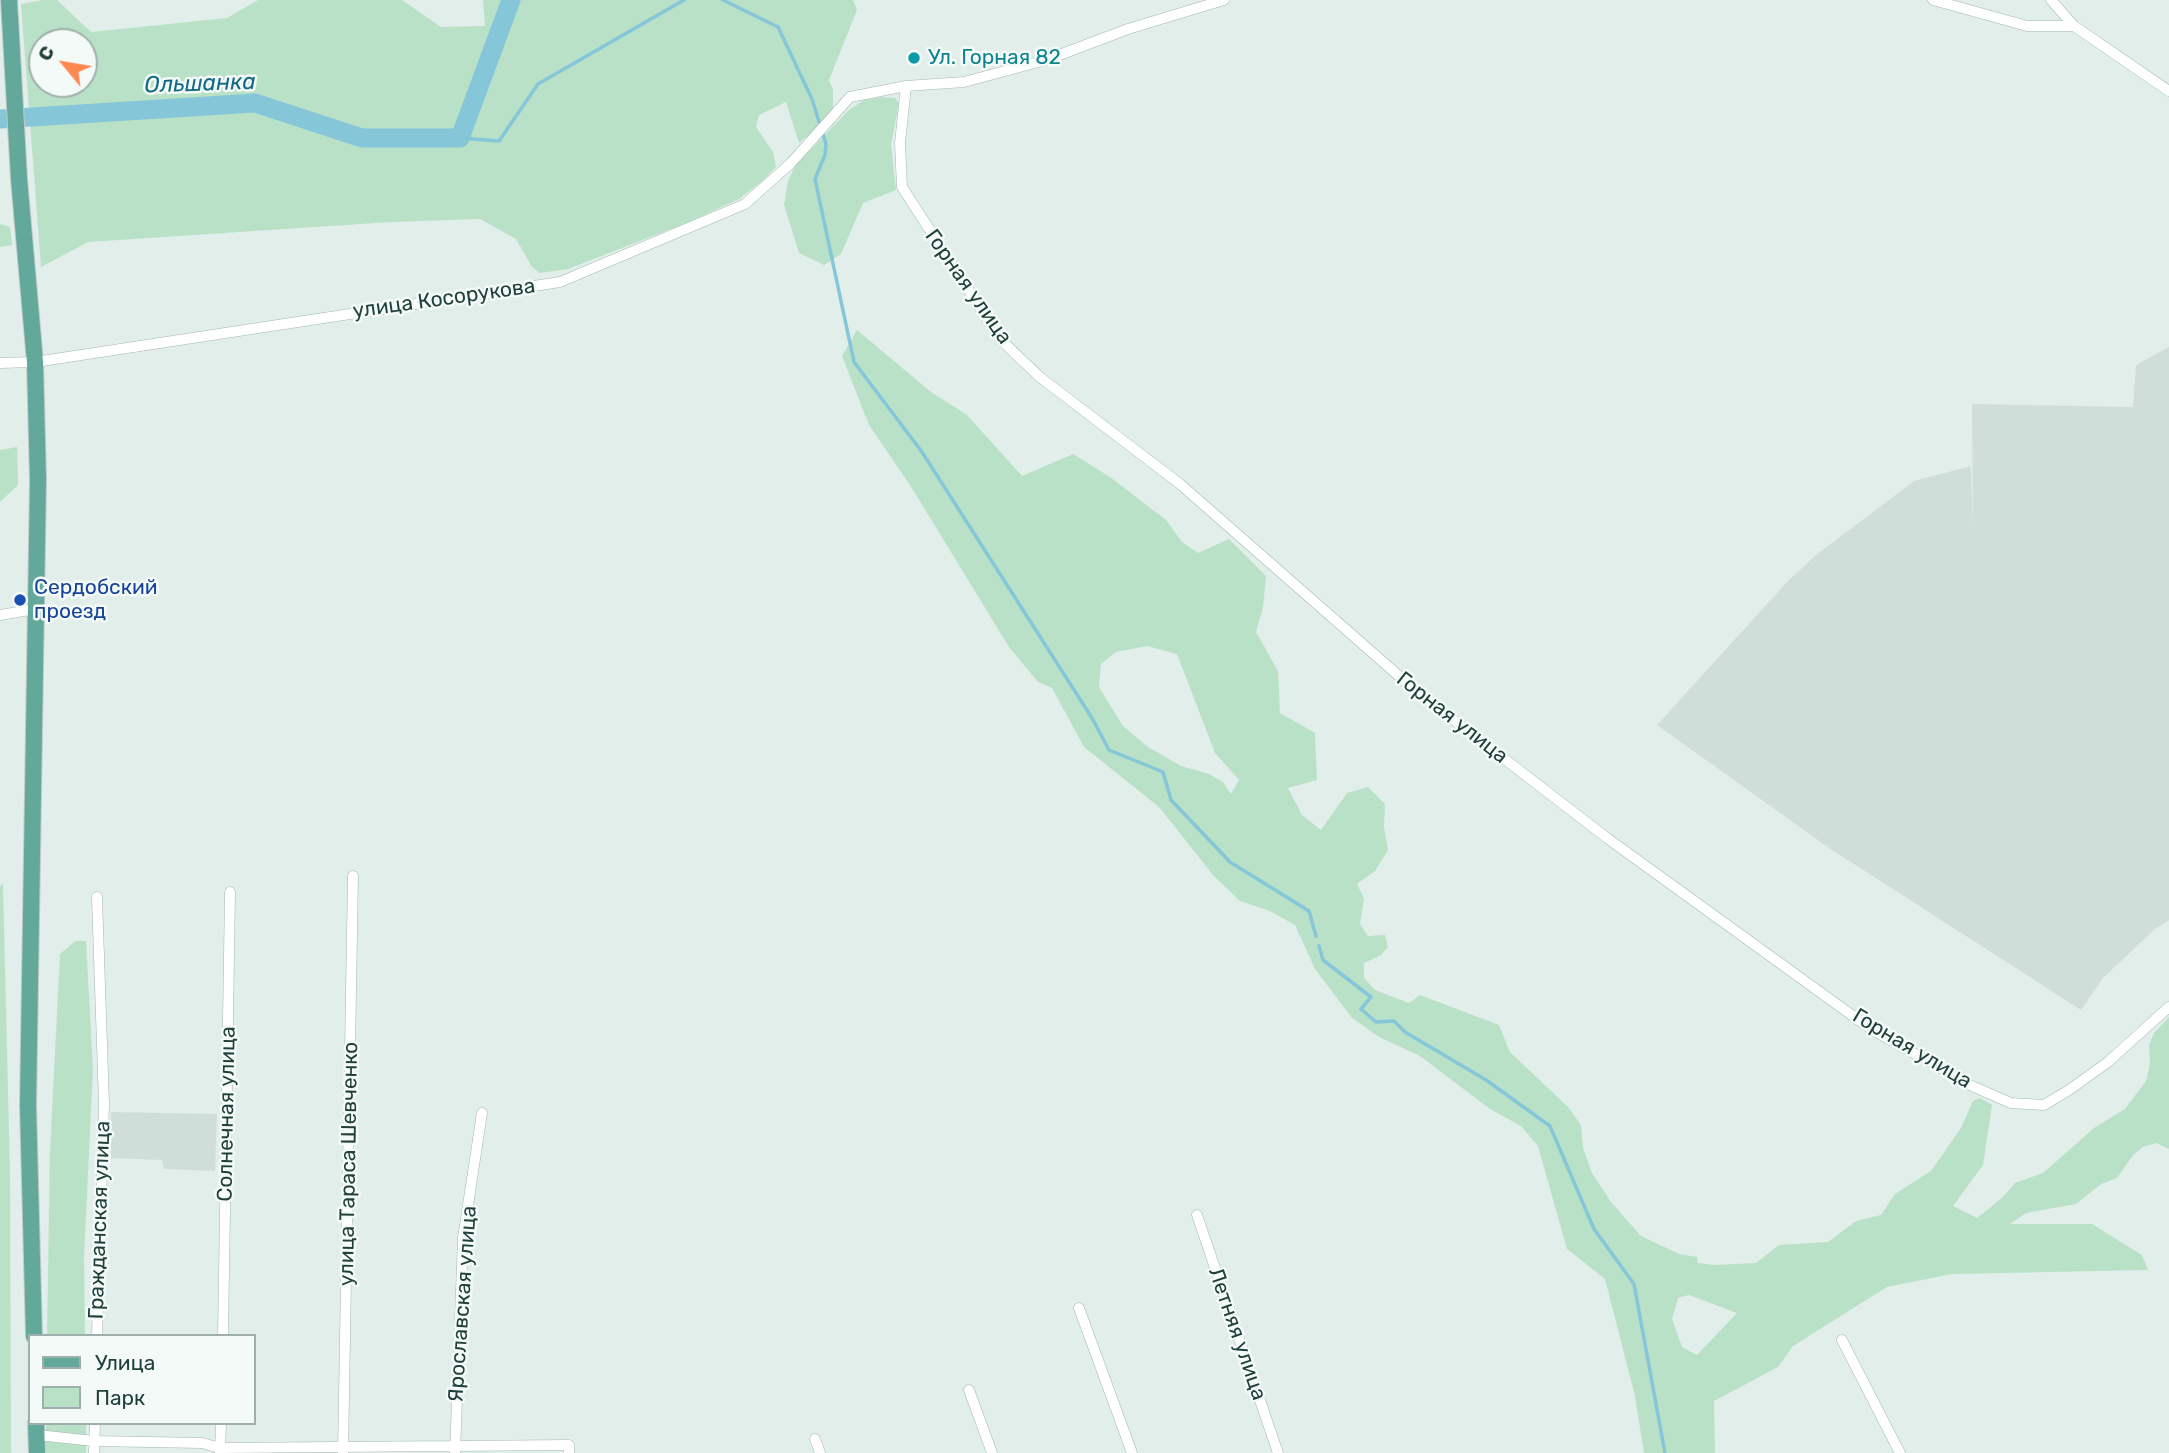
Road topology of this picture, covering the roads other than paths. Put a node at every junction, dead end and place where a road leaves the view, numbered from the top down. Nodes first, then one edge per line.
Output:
1 (9, 0) edge
2 (1224, 0) edge
3 (1933, 0) edge
4 (2051, 0) edge
5 (1206, 2) edge
6 (2074, 26) junction
7 (906, 86) junction
8 (2169, 91) edge
9 (35, 362) junction
10 (0, 363) edge
11 (35, 609) junction
12 (0, 615) edge
13 (353, 876) dead end
14 (230, 892) dead end
15 (97, 897) dead end
16 (2169, 1007) edge
17 (482, 1113) dead end
18 (1198, 1215) dead end
19 (1079, 1308) dead end
20 (34, 1334) edge
21 (97, 1334) edge
22 (223, 1334) edge
23 (1842, 1340) dead end
24 (970, 1390) dead end
25 (95, 1425) edge
26 (221, 1425) edge
27 (36, 1429) edge
28 (815, 1439) dead end
29 (94, 1441) junction
30 (455, 1448) edge
31 (343, 1449) edge
32 (569, 1449) edge
33 (220, 1450) edge
34 (37, 1453) edge
35 (94, 1453) edge
36 (820, 1453) edge
37 (992, 1453) edge
38 (1132, 1453) edge
39 (1278, 1453) edge
40 (1900, 1453) edge

1 - 9 main road
2 - 5 street, улица Косорукова
3 - 6 street
4 - 6 street
5 - 7 street, улица Косорукова
6 - 8 street
7 - 9 street, улица Косорукова
7 - 16 street, Горная улица
9 - 10 street, улица Косорукова
9 - 11 main road
11 - 12 street
11 - 20 main road
13 - 31 street, улица Тараса Шевченко
14 - 22 street, Солнечная улица
15 - 21 street, Гражданская улица
17 - 30 street, Ярославская улица
18 - 39 street, Летняя улица
19 - 38 street
23 - 40 street
24 - 37 street
25 - 29 street
26 - 33 street
27 - 29 street
27 - 34 main road
28 - 36 street
29 - 33 street
29 - 35 street
30 - 31 street
30 - 32 street
31 - 33 street

